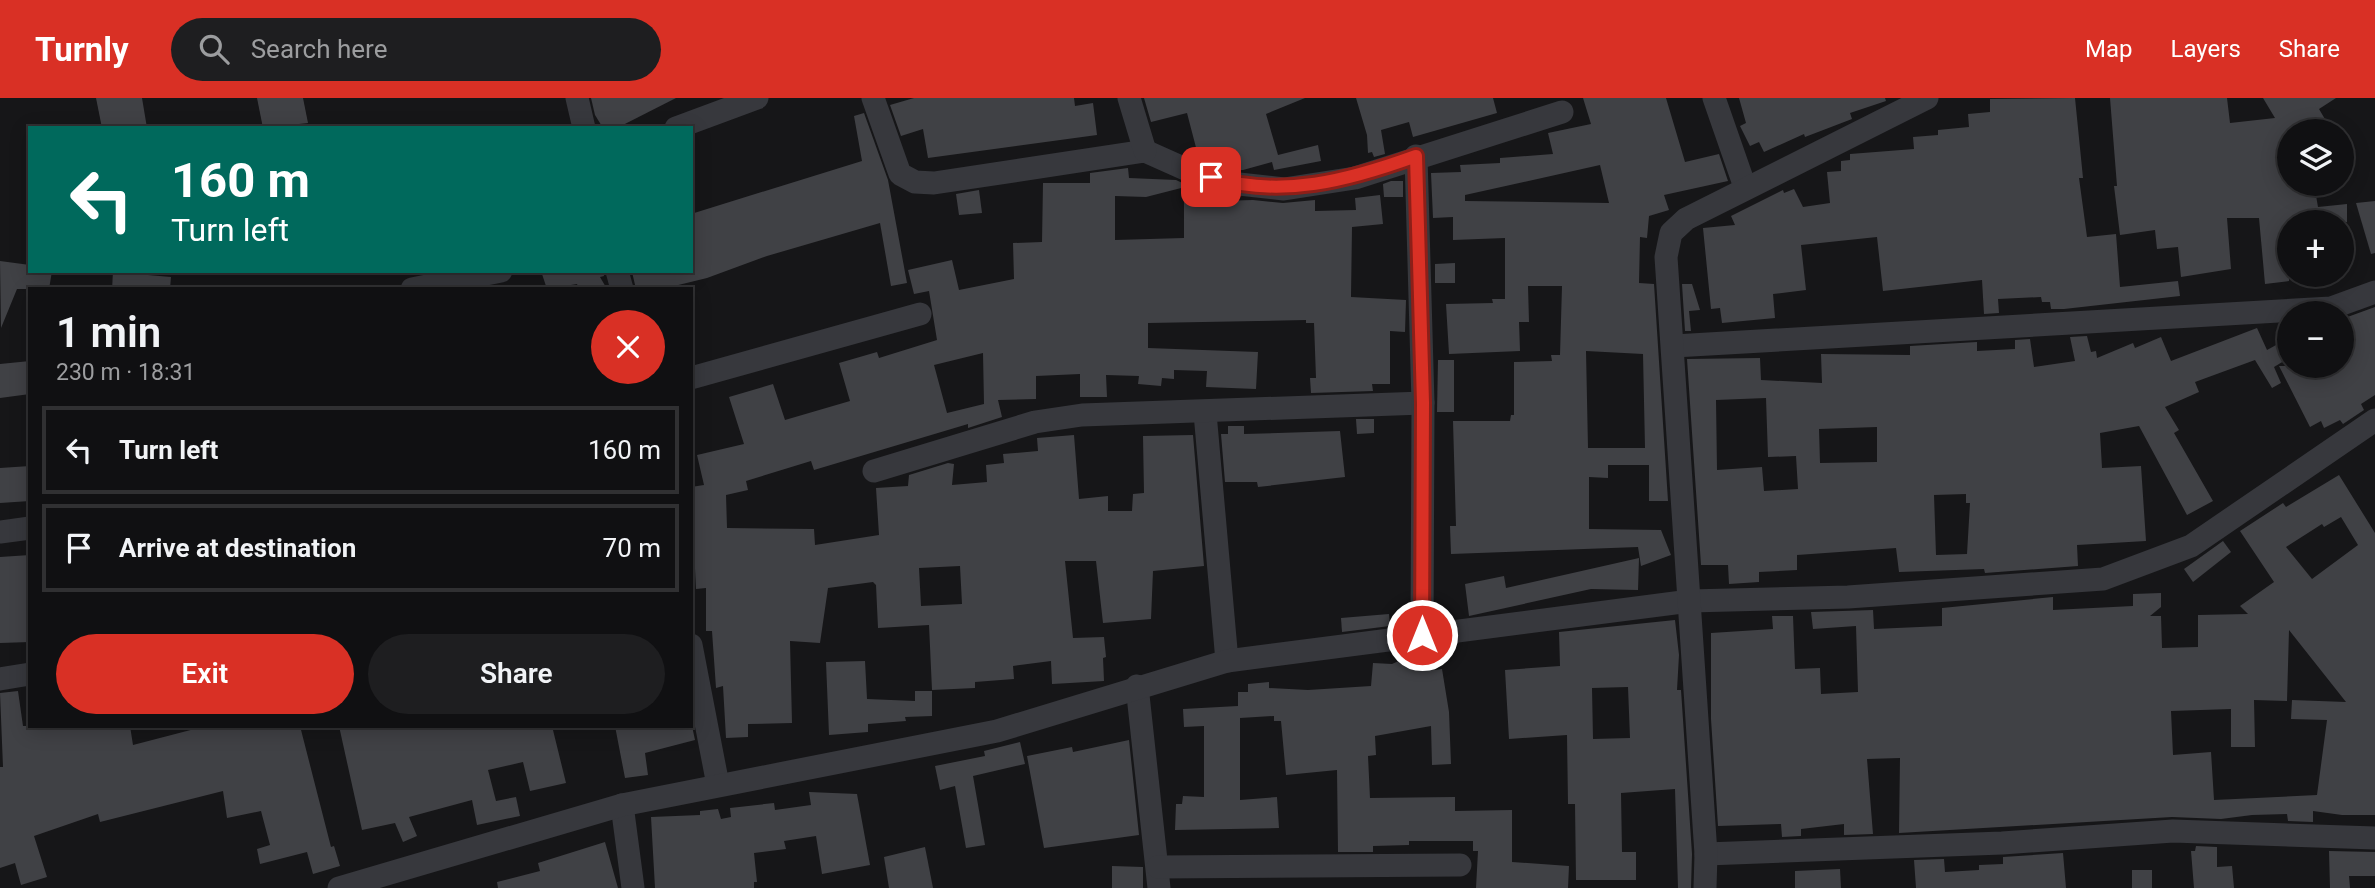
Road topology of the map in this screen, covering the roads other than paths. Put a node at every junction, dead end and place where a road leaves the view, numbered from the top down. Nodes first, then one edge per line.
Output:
1 (577, 98) edge
2 (757, 98) edge
3 (873, 98) edge
4 (1129, 98) edge
5 (1714, 98) edge
6 (1927, 98) edge
7 (1562, 111) dead end
8 (584, 126) edge
9 (681, 126) edge
10 (1145, 151) junction
11 (1416, 156) junction
12 (1745, 187) junction
13 (491, 273) edge
14 (421, 287) edge
15 (2375, 292) edge
16 (920, 314) dead end
17 (1674, 346) junction
18 (693, 377) edge
19 (1423, 403) junction
20 (1205, 413) junction
21 (2375, 420) edge
22 (874, 471) dead end
23 (28, 528) edge
24 (0, 532) edge
25 (1690, 601) junction
26 (1422, 635) junction
27 (693, 655) edge
28 (1227, 661) junction
29 (28, 674) edge
30 (0, 679) edge
31 (1137, 686) junction
32 (718, 785) junction
33 (622, 805) junction
34 (2375, 838) edge
35 (1706, 854) junction
36 (1460, 865) dead end
37 (1158, 878) edge
38 (339, 888) edge
39 (633, 888) edge
40 (1705, 888) edge

1 - 8 street
2 - 9 street
3 - 10 street
4 - 10 street
5 - 12 street
6 - 12 street
7 - 11 street
10 - 11 street
11 - 19 street
12 - 17 street
13 - 14 street
15 - 17 street
16 - 18 street
17 - 25 street
19 - 20 street
19 - 26 street
20 - 22 street
20 - 28 street
21 - 25 street
23 - 24 street
25 - 26 street
25 - 35 street
26 - 28 street
27 - 32 street
28 - 31 street
29 - 30 street
31 - 32 street
31 - 37 street
32 - 33 street
33 - 38 street
33 - 39 street
34 - 35 street
35 - 40 street
36 - 37 street

